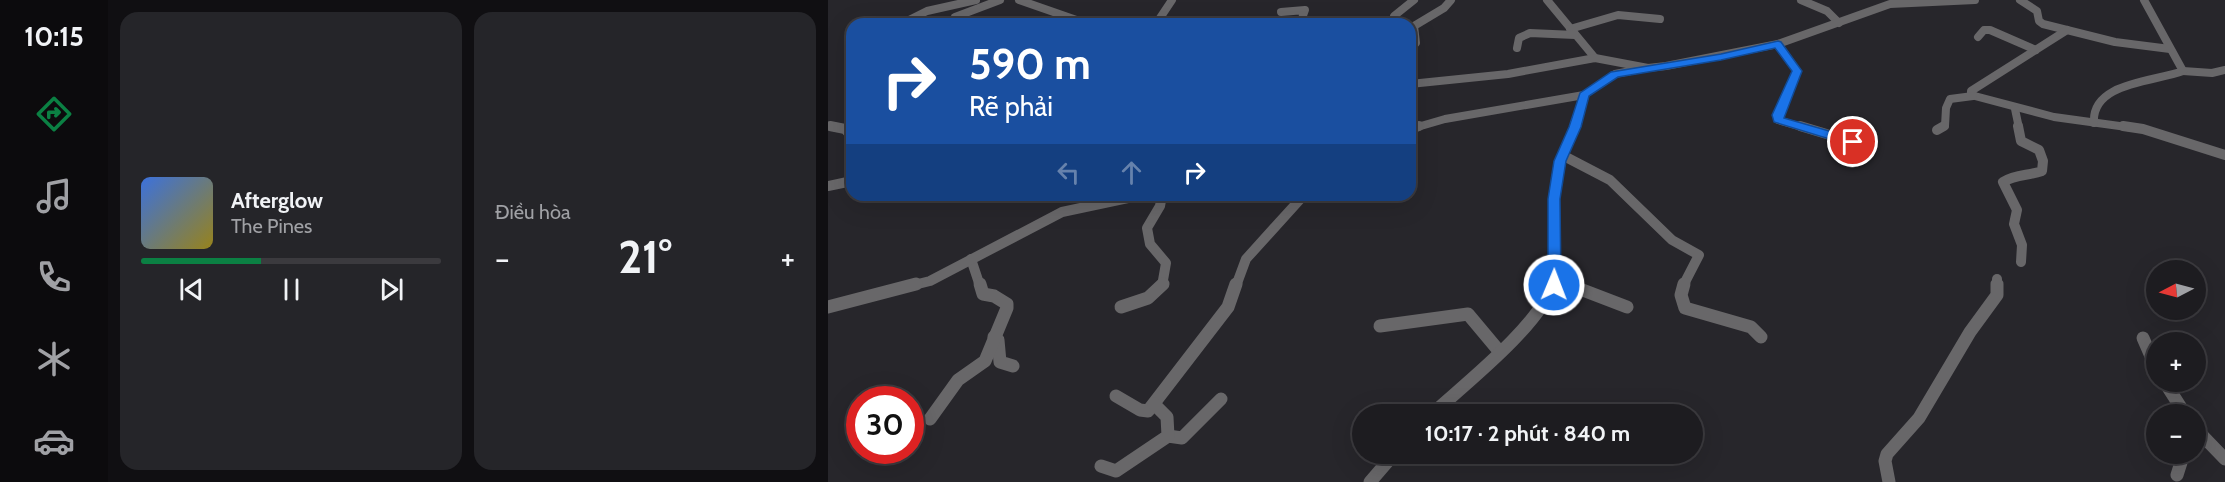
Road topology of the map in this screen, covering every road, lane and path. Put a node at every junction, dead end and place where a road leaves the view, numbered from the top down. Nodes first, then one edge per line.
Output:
1 (976, 0) edge
2 (1000, 0) edge
3 (1019, 0) edge
4 (1046, 0) edge
5 (1172, 0) edge
6 (1414, 0) edge
7 (1451, 0) edge
8 (1547, 0) edge
9 (1801, 0) edge
10 (1975, 0) edge
11 (2020, 0) edge
12 (2144, 0) edge
13 (1934, 1) edge
14 (1036, 6) junction
15 (1281, 12) dead end
16 (955, 17) dead end
17 (913, 18) edge
18 (1071, 18) edge
19 (1160, 18) edge
20 (1302, 18) edge
21 (1394, 18) edge
22 (1660, 19) dead end
23 (1416, 24) edge
24 (1839, 24) junction
25 (2067, 30) junction
26 (1573, 32) junction
27 (1978, 37) dead end
28 (1778, 44) junction
29 (1517, 48) dead end
30 (2036, 50) junction
31 (2170, 50) junction
32 (1595, 58) junction
33 (1648, 68) junction
34 (2225, 70) edge
35 (2183, 71) junction
36 (1416, 83) edge
37 (1584, 95) junction
38 (1973, 96) junction
39 (2015, 109) junction
40 (2094, 123) junction
41 (828, 126) edge
42 (1416, 127) edge
43 (846, 130) edge
44 (1937, 130) dead end
45 (1562, 155) junction
46 (2225, 155) edge
47 (1852, 163) dead end
48 (846, 182) edge
49 (828, 186) edge
50 (1114, 201) edge
51 (1161, 201) edge
52 (1299, 201) edge
53 (971, 259) junction
54 (2021, 262) dead end
55 (1997, 279) dead end
56 (1555, 280) junction
57 (828, 307) edge
58 (1121, 307) dead end
59 (1627, 307) dead end
60 (1380, 326) dead end
61 (994, 337) junction
62 (1761, 337) dead end
63 (2144, 338) dead end
64 (2146, 343) edge
65 (1499, 351) junction
66 (1013, 366) dead end
67 (1116, 396) dead end
68 (1221, 399) dead end
69 (1154, 404) junction
70 (1443, 404) edge
71 (930, 419) dead end
72 (1168, 435) junction
73 (2206, 441) edge
74 (2225, 459) edge
75 (1386, 464) edge
76 (2180, 464) edge
77 (1101, 466) dead end
78 (2177, 475) dead end
79 (1370, 482) edge
80 (1889, 482) edge

1 - 17 street
2 - 16 street
3 - 14 street
4 - 14 street
5 - 19 street
6 - 21 street
7 - 23 street
8 - 26 street
9 - 24 street
10 - 13 street
11 - 25 street
12 - 31 street
13 - 24 street
14 - 18 street
15 - 20 street
22 - 26 street
24 - 28 street
25 - 30 street
25 - 31 street
26 - 29 street
26 - 32 street
27 - 30 street
28 - 33 street
28 - 47 street
30 - 38 street
31 - 35 street
32 - 33 street
32 - 36 street
33 - 37 street
34 - 35 street
35 - 40 street
37 - 42 street
37 - 45 street
38 - 39 street
38 - 44 street
39 - 40 street
39 - 54 street
40 - 46 street
41 - 43 street
45 - 56 street
45 - 62 street
48 - 49 street
50 - 53 street
51 - 58 street
52 - 69 street
53 - 57 street
53 - 61 street
55 - 80 street
56 - 59 street
56 - 65 street
60 - 65 street
61 - 66 street
61 - 71 street
63 - 64 street
65 - 70 street
67 - 69 street
68 - 72 street
69 - 72 street
72 - 77 street
73 - 74 street
75 - 79 street
76 - 78 street

